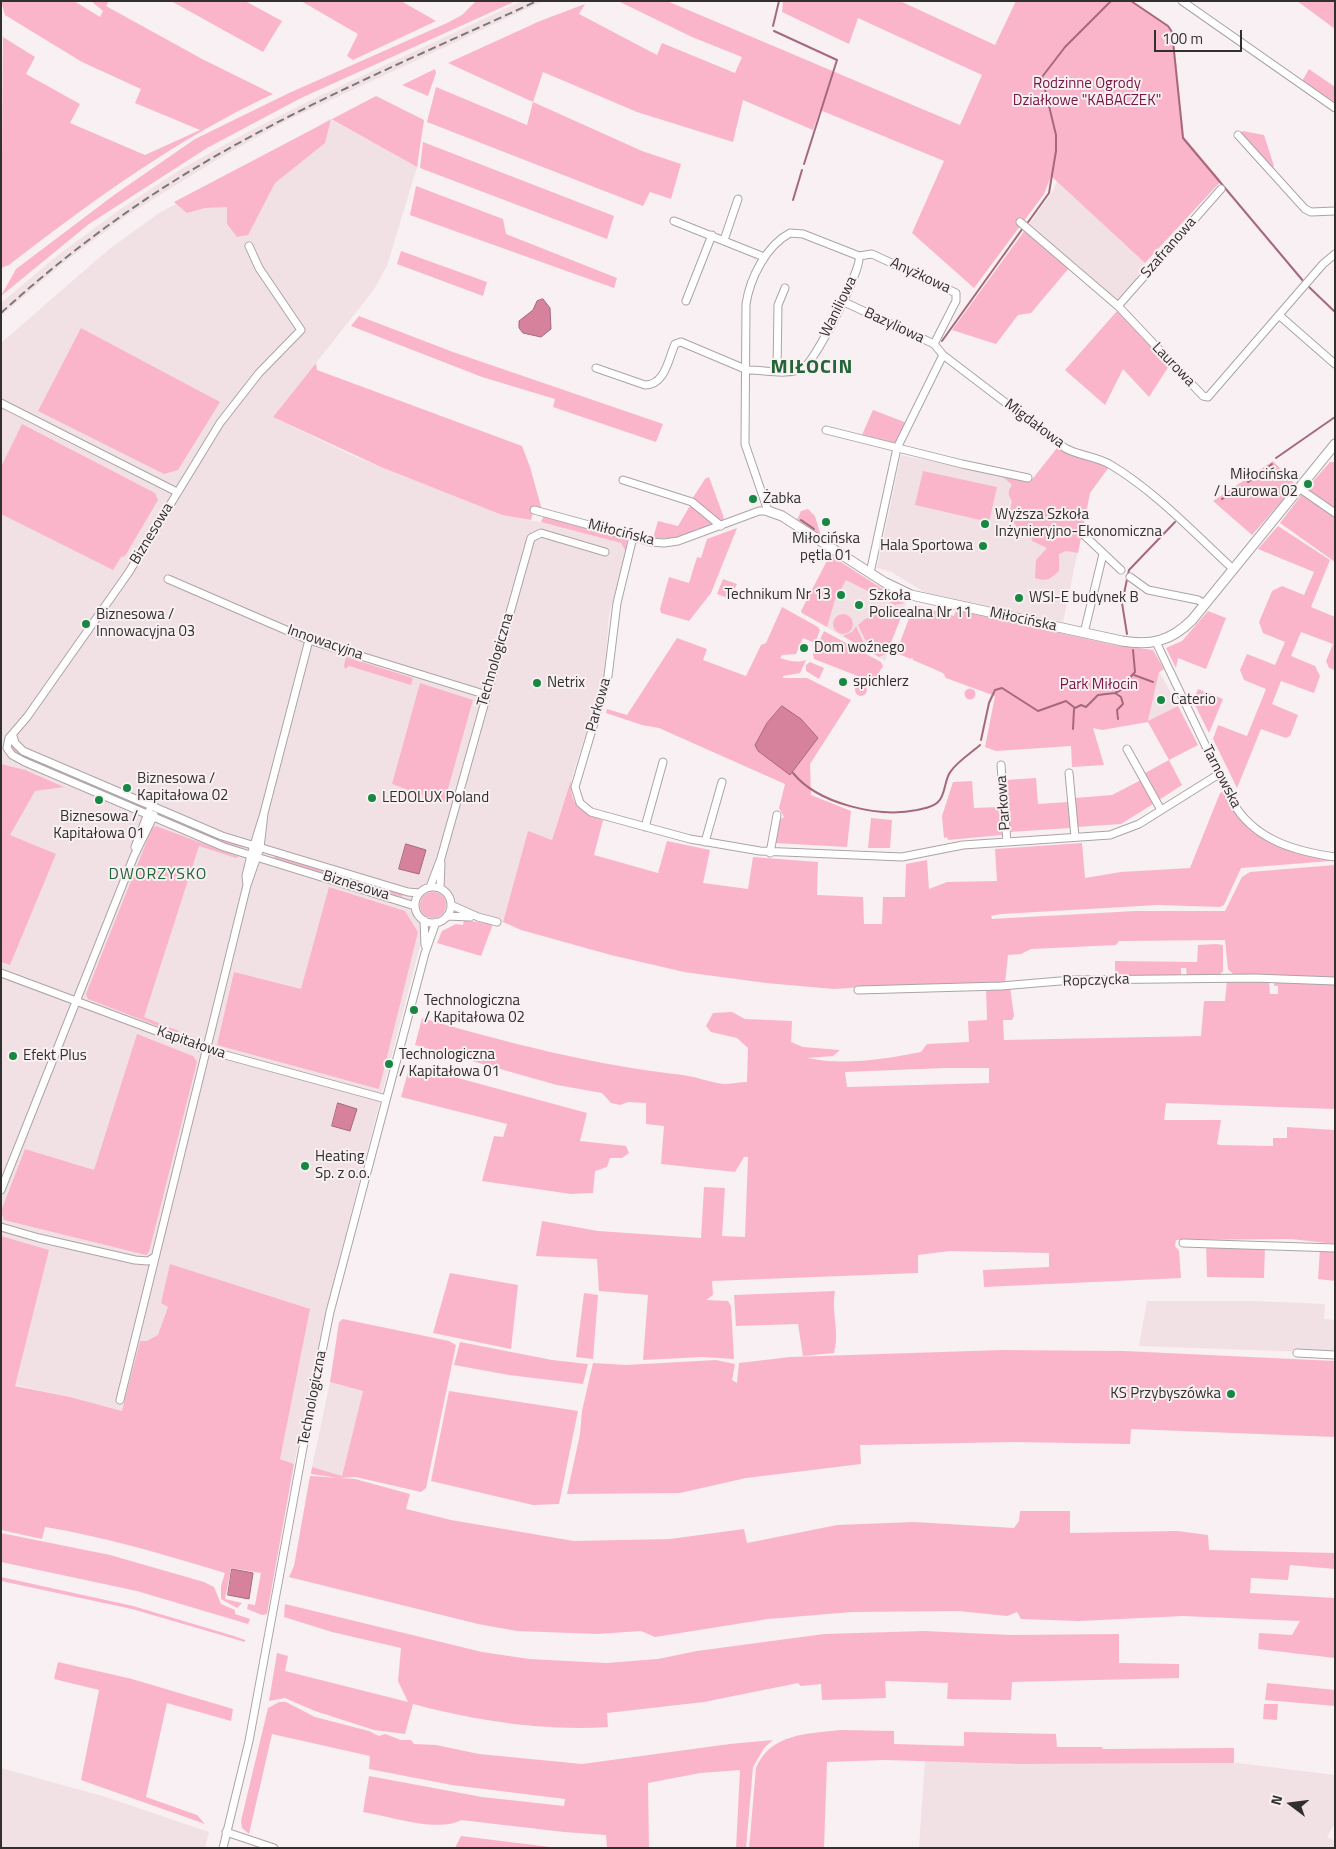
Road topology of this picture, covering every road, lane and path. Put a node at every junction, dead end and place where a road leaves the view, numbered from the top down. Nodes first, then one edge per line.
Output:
1 (1182, 1) edge
2 (1335, 108) edge
3 (1238, 135) dead end
4 (1220, 189) dead end
5 (738, 199) dead end
6 (1335, 211) edge
7 (674, 221) dead end
8 (1020, 222) dead end
9 (712, 235) junction
10 (724, 240) junction
11 (249, 246) dead end
12 (1335, 254) edge
13 (859, 256) junction
14 (764, 257) junction
15 (785, 288) dead end
16 (686, 301) dead end
17 (842, 301) junction
18 (1118, 306) junction
19 (1280, 316) junction
20 (934, 344) junction
21 (943, 355) junction
22 (1335, 364) edge
23 (596, 368) dead end
24 (745, 368) junction
25 (777, 371) junction
26 (1, 403) edge
27 (826, 430) dead end
28 (1335, 444) edge
29 (897, 448) junction
30 (1028, 478) dead end
31 (623, 480) dead end
32 (1299, 488) junction
33 (177, 492) junction
34 (534, 510) dead end
35 (768, 510) junction
36 (1335, 513) edge
37 (721, 526) junction
38 (1084, 535) dead end
39 (633, 537) junction
40 (606, 552) dead end
41 (1103, 554) junction
42 (1233, 569) junction
43 (1121, 570) dead end
44 (870, 573) junction
45 (1130, 577) dead end
46 (168, 579) dead end
47 (1205, 604) junction
48 (1084, 633) junction
49 (309, 640) junction
50 (1156, 642) junction
51 (486, 695) junction
52 (13, 736) junction
53 (1127, 749) dead end
54 (663, 762) dead end
55 (1001, 764) dead end
56 (1070, 773) dead end
57 (1219, 774) junction
58 (722, 782) dead end
59 (153, 807) junction
60 (1161, 810) junction
61 (777, 815) dead end
62 (150, 816) junction
63 (645, 827) junction
64 (1075, 837) junction
65 (705, 842) junction
66 (1007, 842) junction
67 (257, 848) junction
68 (770, 852) junction
69 (254, 856) junction
70 (441, 858) junction
71 (1335, 858) edge
72 (430, 887) junction
73 (440, 888) junction
74 (419, 893) junction
75 (451, 905) junction
76 (415, 906) junction
77 (447, 916) junction
78 (478, 917) junction
79 (424, 920) junction
80 (436, 922) junction
81 (497, 922) dead end
82 (425, 953) junction
83 (1, 973) edge
84 (1335, 981) edge
85 (858, 990) dead end
86 (76, 1001) junction
87 (206, 1050) junction
88 (386, 1099) junction
89 (1, 1190) edge
90 (1, 1227) edge
91 (1183, 1243) dead end
92 (1335, 1248) edge
93 (156, 1257) junction
94 (1297, 1353) dead end
95 (1335, 1355) edge
96 (120, 1400) dead end
97 (226, 1832) junction
98 (223, 1848) edge
99 (274, 1848) edge

1 - 2 street
3 - 6 street
4 - 18 street, Szafranowa
5 - 10 street
7 - 9 street
8 - 18 street, Laurowa
9 - 10 street
9 - 16 street
10 - 14 street
11 - 33 street
12 - 19 street, Laurowa
13 - 14 street, Waniliowa
13 - 17 street, Waniliowa
13 - 20 street, Anyżkowa
14 - 24 street, Waniliowa
15 - 25 street
17 - 20 street, Bazyliowa
17 - 25 street, Waniliowa
18 - 19 street, Laurowa
19 - 22 street
20 - 21 street, Bazyliowa
21 - 29 street
21 - 42 street, Migdałowa
23 - 24 street
24 - 25 street, Waniliowa
24 - 35 street, Waniliowa
26 - 33 street, Biznesowa
27 - 29 street
28 - 32 street, Miłocińska
29 - 30 street
29 - 44 street
31 - 37 street
32 - 36 street
32 - 42 street, Miłocińska
33 - 52 street, Biznesowa
34 - 39 street, Miłocińska
35 - 37 street, Miłocińska
35 - 44 street, Miłocińska
37 - 39 street, Miłocińska
38 - 41 street
39 - 63 street, Parkowa
40 - 51 street, Technologiczna
41 - 43 street
41 - 48 street
42 - 47 street, Miłocińska
44 - 48 street, Miłocińska
45 - 47 street
46 - 49 street, Innowacyjna
47 - 50 street, Miłocińska
48 - 50 street, Miłocińska
49 - 51 street, Innowacyjna
49 - 67 street
50 - 57 street, Tarnowska
51 - 70 street, Technologiczna
52 - 59 street, Biznesowa
52 - 62 street, Biznesowa
53 - 60 street
54 - 63 street
55 - 66 street, Parkowa
56 - 64 street
57 - 60 street, Parkowa
57 - 71 street, Tarnowska
58 - 65 street
59 - 62 street
59 - 67 street, Biznesowa
60 - 64 street, Parkowa
61 - 68 street
62 - 69 street, Biznesowa
62 - 86 street
63 - 65 street, Parkowa
64 - 66 street, Parkowa
65 - 68 street, Parkowa
66 - 68 street, Parkowa
67 - 69 street
67 - 74 street, Biznesowa
69 - 76 street, Biznesowa
69 - 87 street
70 - 72 street, Technologiczna
70 - 73 street, Technologiczna
72 - 73 street
72 - 74 street
73 - 75 street
74 - 76 street
75 - 77 street
75 - 78 street
76 - 79 street
77 - 78 street
77 - 80 street
78 - 81 street
79 - 80 street
79 - 82 street, Technologiczna
80 - 82 street, Technologiczna
82 - 88 street, Technologiczna
83 - 86 street, Kapitałowa
84 - 85 street, Ropczycka
86 - 87 street, Kapitałowa
86 - 89 street
87 - 88 street, Kapitałowa
87 - 93 street
88 - 97 street, Technologiczna
90 - 93 street
91 - 92 street
93 - 96 street
94 - 95 street
97 - 98 street, Technologiczna
97 - 99 street

